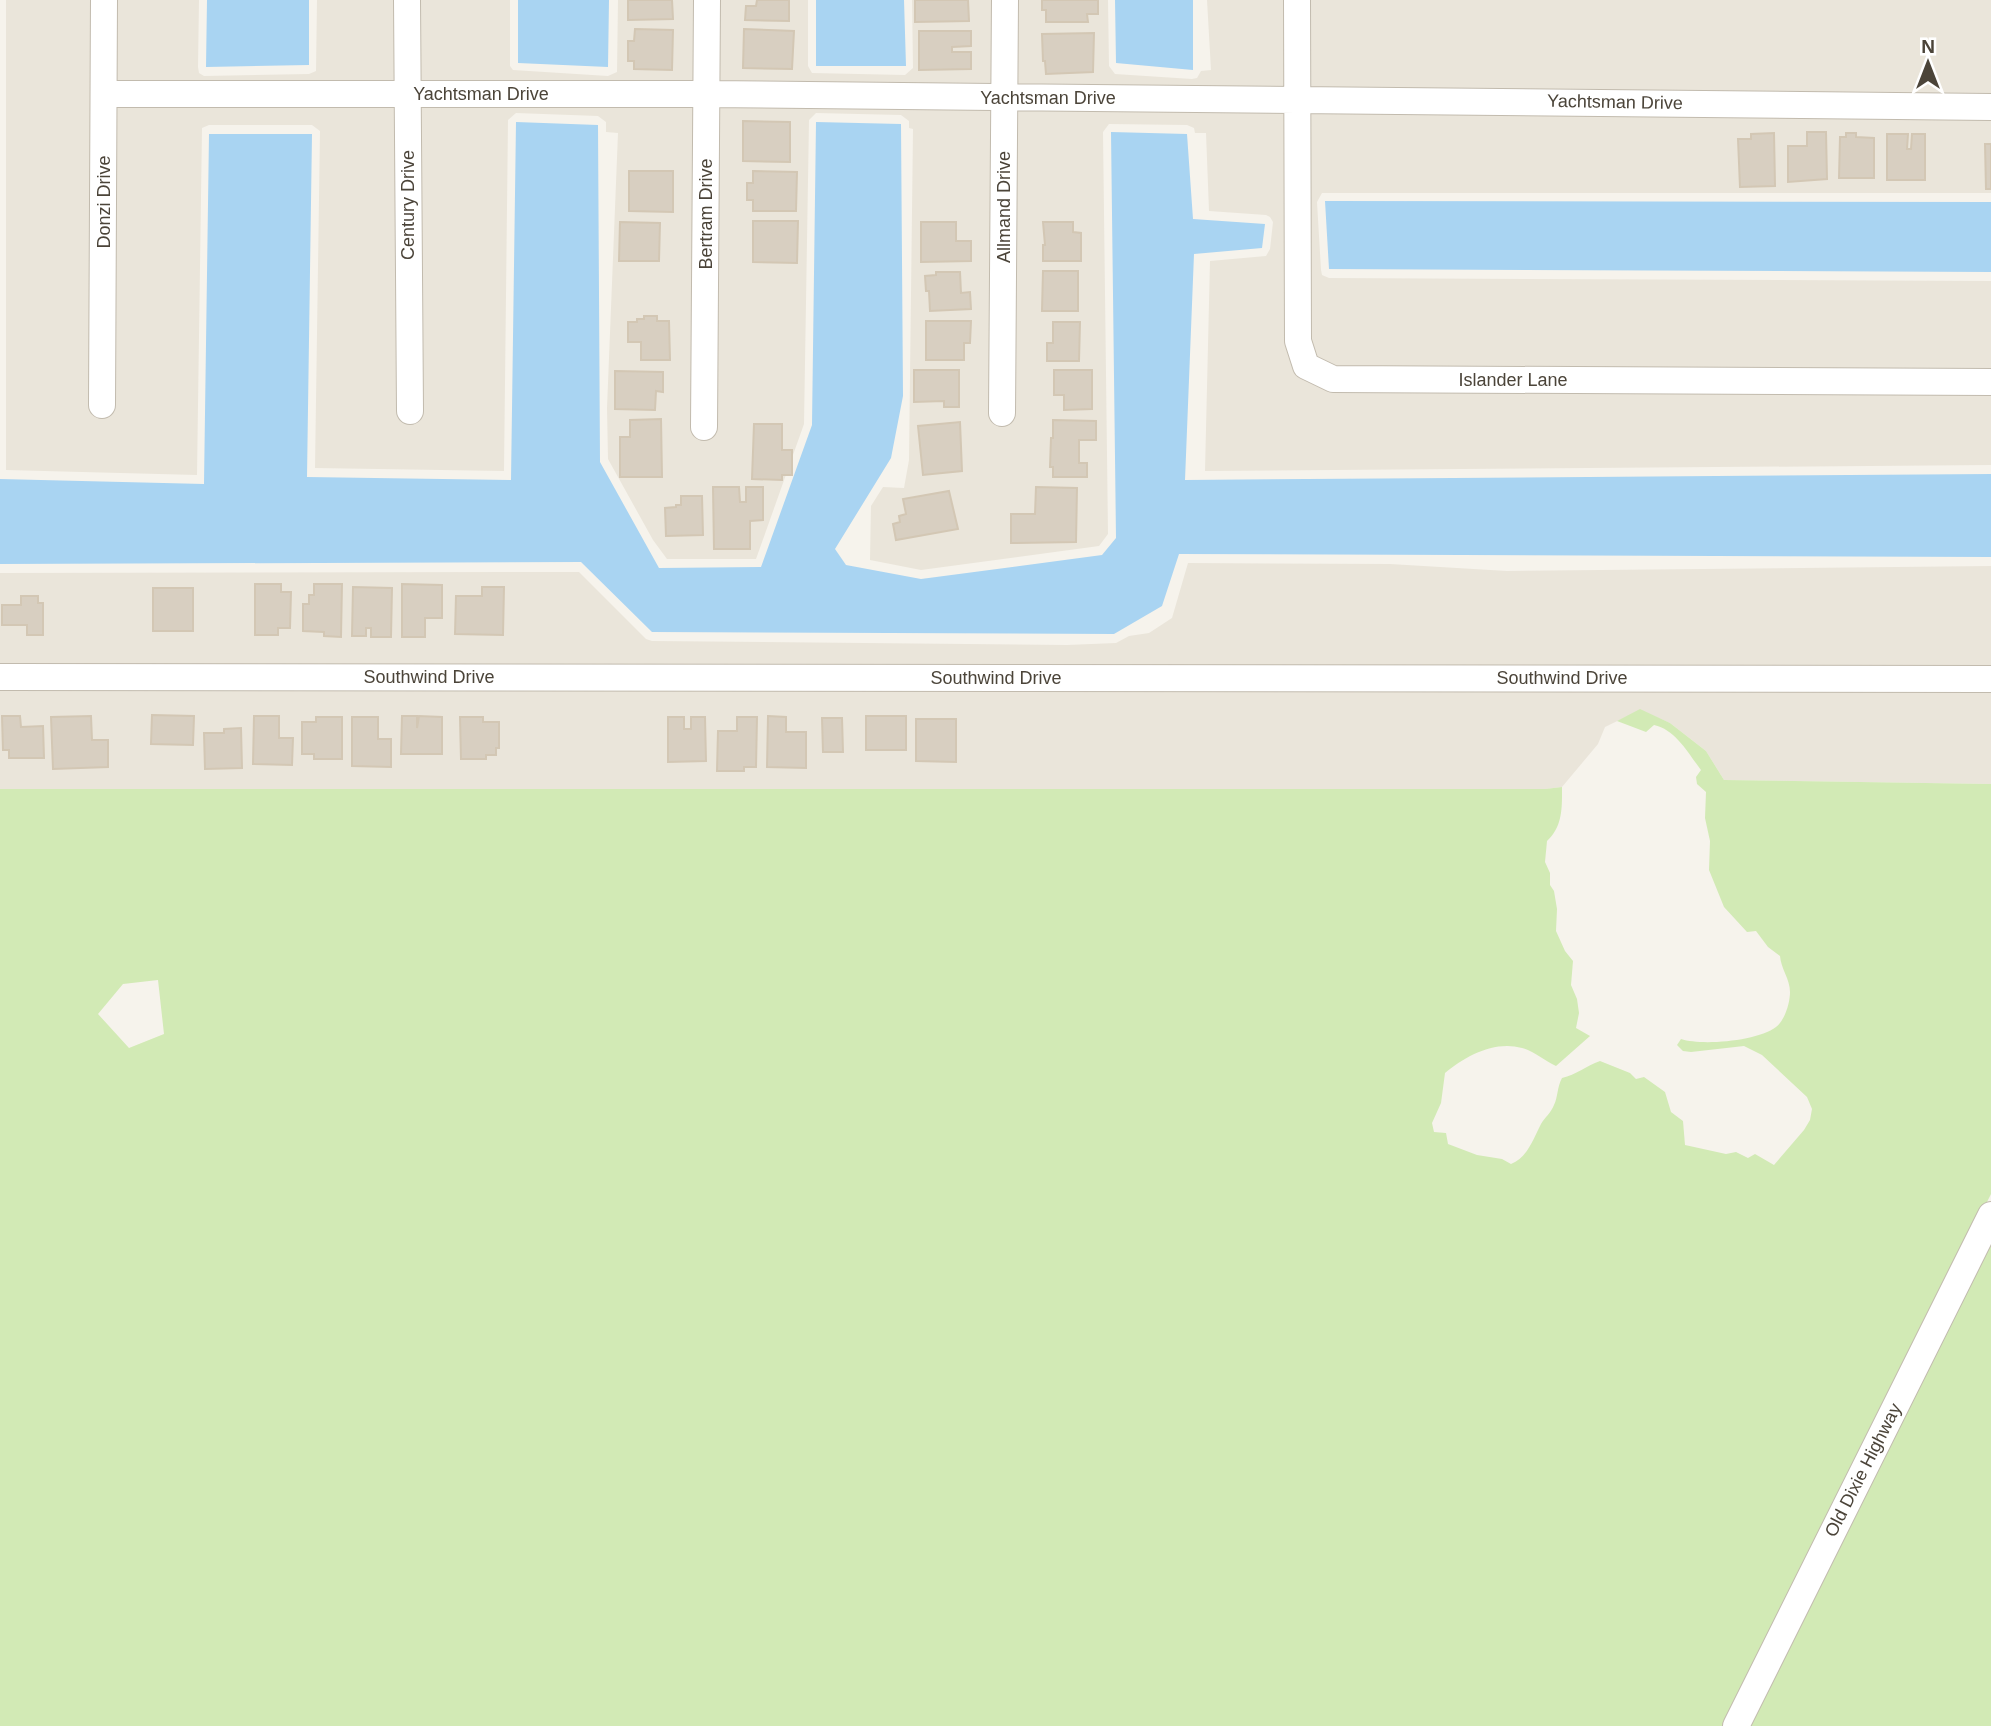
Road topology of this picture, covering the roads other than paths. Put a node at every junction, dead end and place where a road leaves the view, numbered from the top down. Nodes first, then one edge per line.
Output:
1 (104, 0) edge
2 (407, 0) edge
3 (707, 0) edge
4 (1004, 0) edge
5 (1297, 0) edge
6 (104, 94) junction
7 (407, 94) junction
8 (707, 94) junction
9 (1004, 98) junction
10 (1297, 99) junction
11 (1991, 107) edge
12 (1991, 382) edge
13 (102, 405) dead end
14 (410, 411) dead end
15 (1002, 413) dead end
16 (704, 427) dead end
17 (0, 677) edge
18 (1991, 678) edge
19 (1991, 1215) edge
20 (1736, 1726) edge

1 - 6 street, Donzi Drive
2 - 7 street, Century Drive
3 - 8 street, Bertram Drive
4 - 9 street, Allmand Drive
5 - 10 street, Islander Lane
6 - 7 street, Yachtsman Drive
6 - 13 street, Donzi Drive
7 - 8 street, Yachtsman Drive
7 - 14 street, Century Drive
8 - 9 street, Yachtsman Drive
8 - 16 street, Bertram Drive
9 - 10 street, Yachtsman Drive
9 - 15 street, Allmand Drive
10 - 11 street, Yachtsman Drive
10 - 12 street, Islander Lane
17 - 18 street, Southwind Drive
19 - 20 street, Old Dixie Highway

